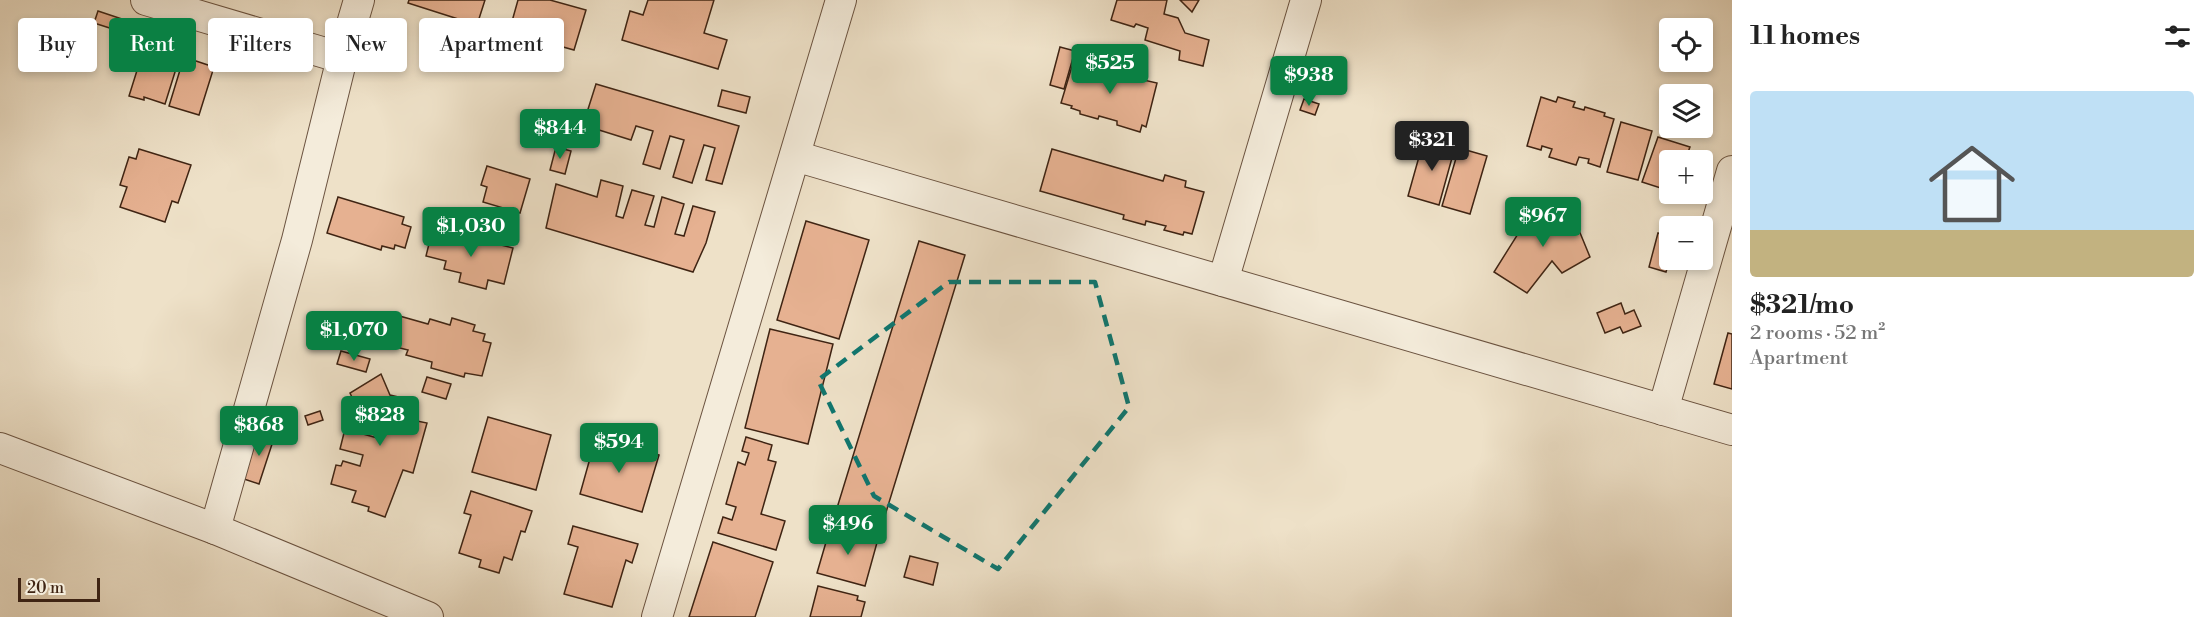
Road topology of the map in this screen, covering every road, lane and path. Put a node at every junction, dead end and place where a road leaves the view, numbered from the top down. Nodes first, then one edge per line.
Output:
1 (146, 0) edge
2 (359, 0) edge
3 (841, 0) edge
4 (1306, 0) edge
5 (354, 18) edge
6 (325, 53) edge
7 (339, 72) edge
8 (795, 156) junction
9 (1732, 171) edge
10 (1223, 281) junction
11 (1663, 410) junction
12 (1732, 430) edge
13 (0, 448) edge
14 (215, 530) junction
15 (428, 617) edge
16 (657, 617) edge

1 - 6 street
2 - 5 street
3 - 8 street
4 - 10 street
7 - 14 street
8 - 10 street
8 - 16 street
9 - 11 street
10 - 11 street
11 - 12 street
13 - 14 street
14 - 15 street

